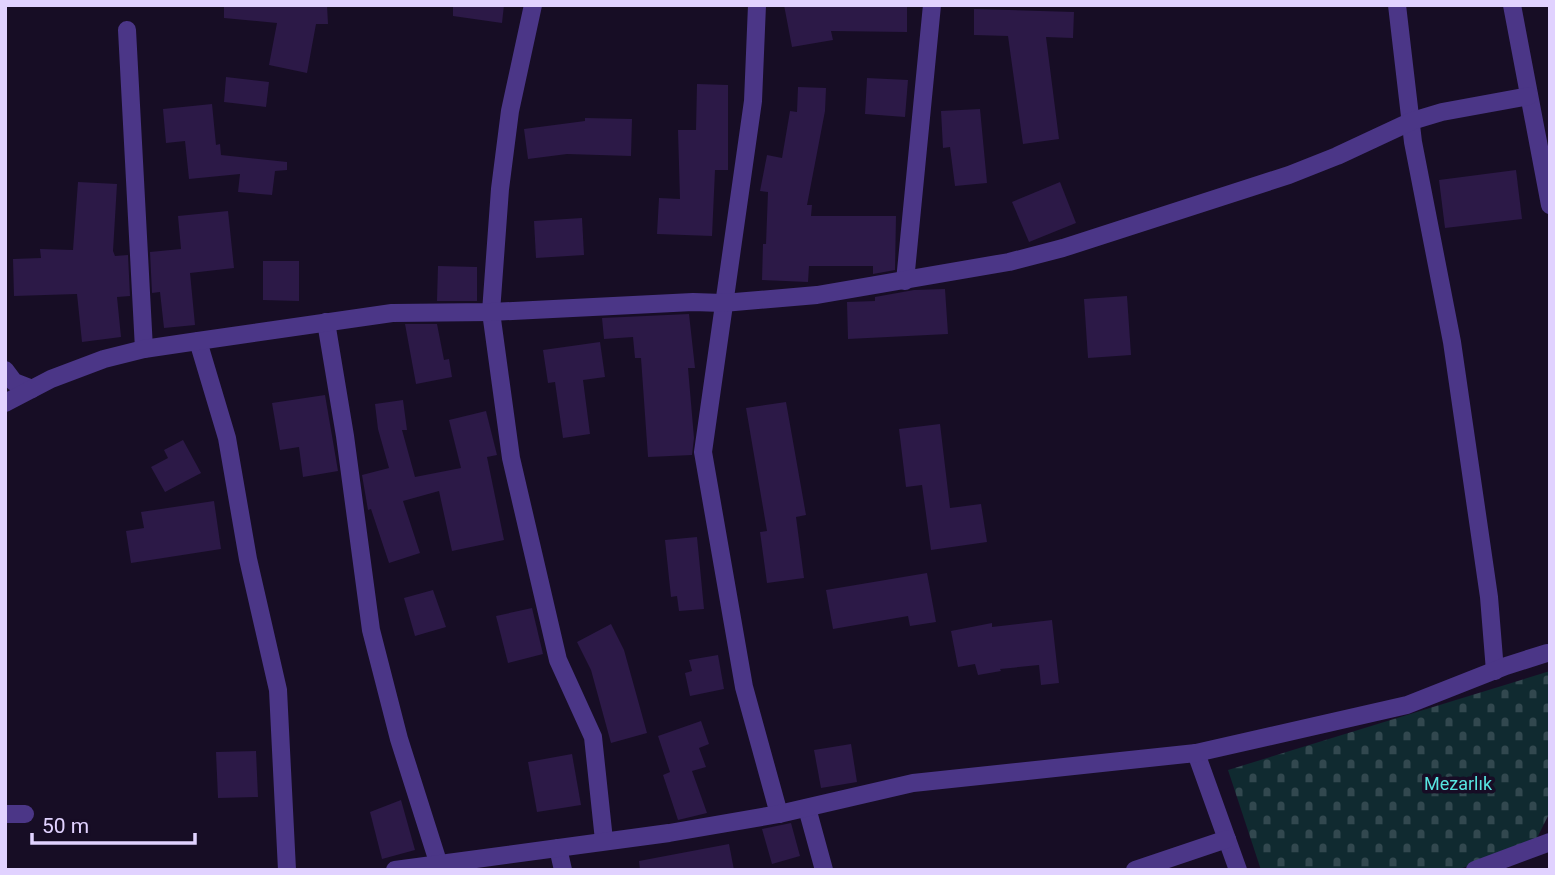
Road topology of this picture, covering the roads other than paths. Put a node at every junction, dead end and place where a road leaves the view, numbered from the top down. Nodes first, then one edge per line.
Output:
1 (533, 5) edge
2 (757, 5) edge
3 (932, 5) edge
4 (1397, 5) edge
5 (1512, 5) edge
6 (127, 30) dead end
7 (1529, 96) junction
8 (1412, 121) junction
9 (1550, 205) edge
10 (905, 281) junction
11 (723, 303) junction
12 (491, 312) junction
13 (326, 322) junction
14 (198, 341) junction
15 (144, 349) junction
16 (5, 370) edge
17 (32, 389) junction
18 (5, 403) edge
19 (1549, 655) edge
20 (1495, 671) junction
21 (1195, 753) junction
22 (807, 808) junction
23 (5, 814) edge
24 (25, 814) dead end
25 (779, 814) junction
26 (1227, 839) junction
27 (604, 840) junction
28 (1550, 842) edge
29 (558, 848) junction
30 (439, 865) junction
31 (287, 870) edge
32 (395, 870) edge
33 (563, 870) edge
34 (824, 870) edge
35 (1135, 870) edge
36 (1238, 870) edge
37 (1475, 870) edge

1 - 12 street
2 - 11 street
3 - 10 street
4 - 8 street
5 - 7 street
6 - 15 street
7 - 8 street
7 - 9 street
8 - 10 street
8 - 20 street
10 - 11 street
11 - 12 street
11 - 25 street
12 - 13 street
12 - 27 street
13 - 14 street
13 - 30 street
14 - 15 street
14 - 31 street
15 - 17 street
16 - 17 street
17 - 18 street
19 - 20 street
20 - 21 street
21 - 22 street
21 - 26 street
22 - 25 street
22 - 34 street
23 - 24 street
25 - 27 street
26 - 35 street
26 - 36 street
27 - 29 street
28 - 37 street
29 - 30 street
29 - 33 street
30 - 32 street

